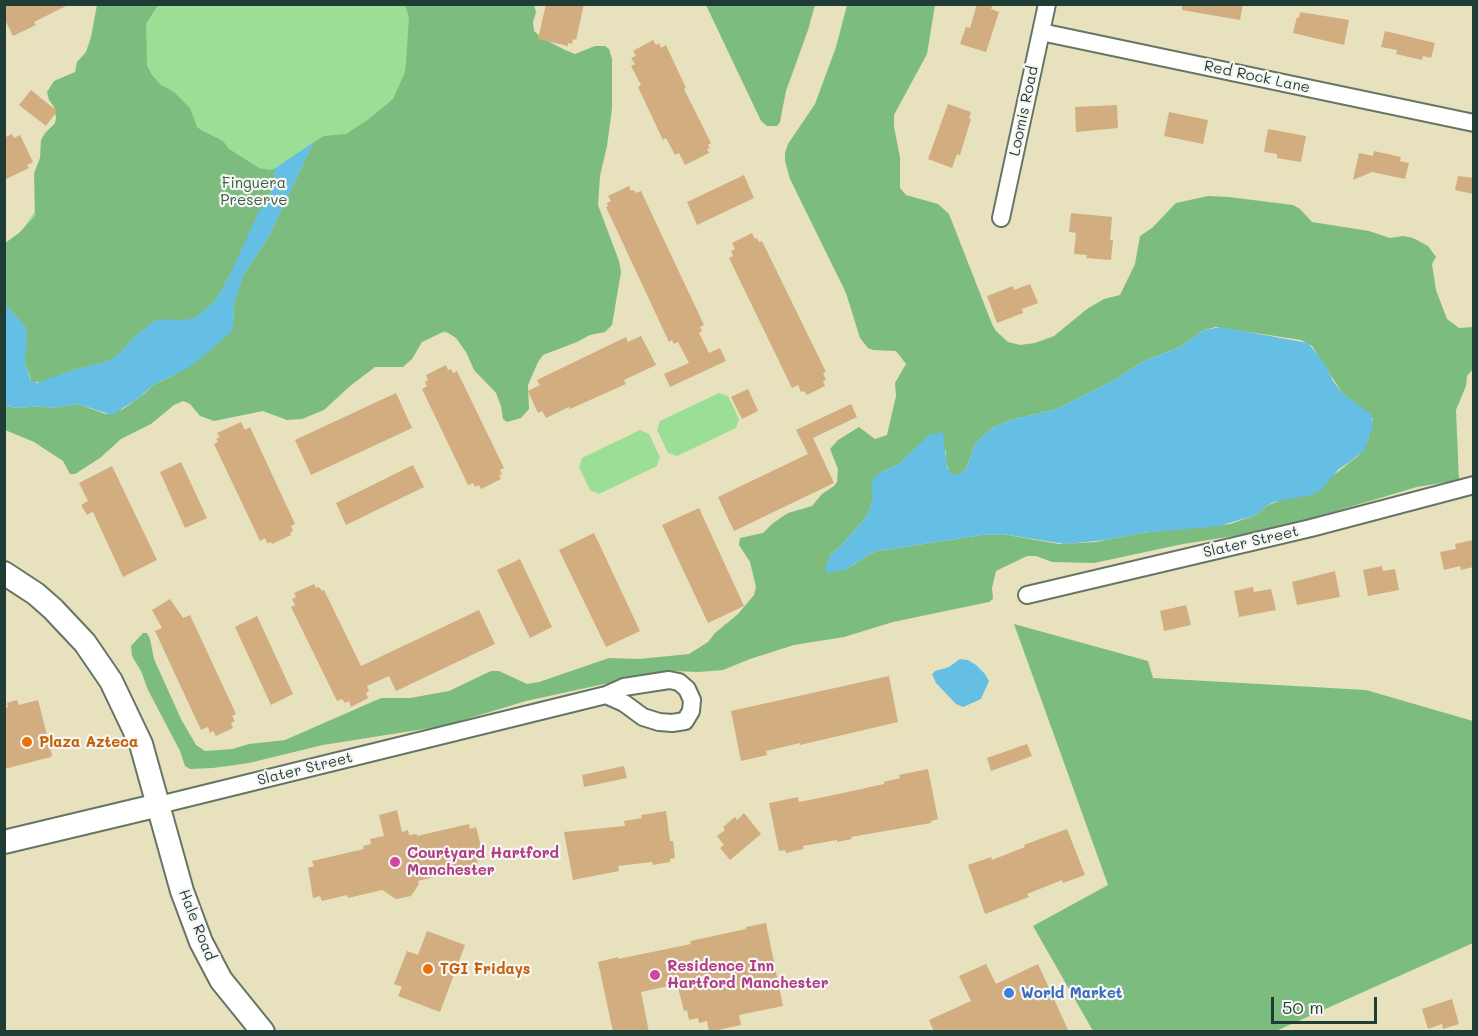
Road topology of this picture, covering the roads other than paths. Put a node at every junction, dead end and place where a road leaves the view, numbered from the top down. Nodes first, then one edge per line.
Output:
1 (1047, 4) edge
2 (1041, 32) junction
3 (1473, 123) edge
4 (1001, 218) dead end
5 (1473, 485) edge
6 (4, 573) edge
7 (1027, 596) dead end
8 (606, 695) junction
9 (159, 805) junction
10 (4, 842) edge
11 (263, 1032) edge

1 - 2 street, Loomis Road
2 - 3 street, Red Rock Lane
2 - 4 street, Loomis Road
5 - 7 street, Slater Street
6 - 9 street, Hale Road
8 - 8 street, Slater Street
8 - 9 street, Slater Street
9 - 10 street, Slater Street
9 - 11 street, Hale Road

